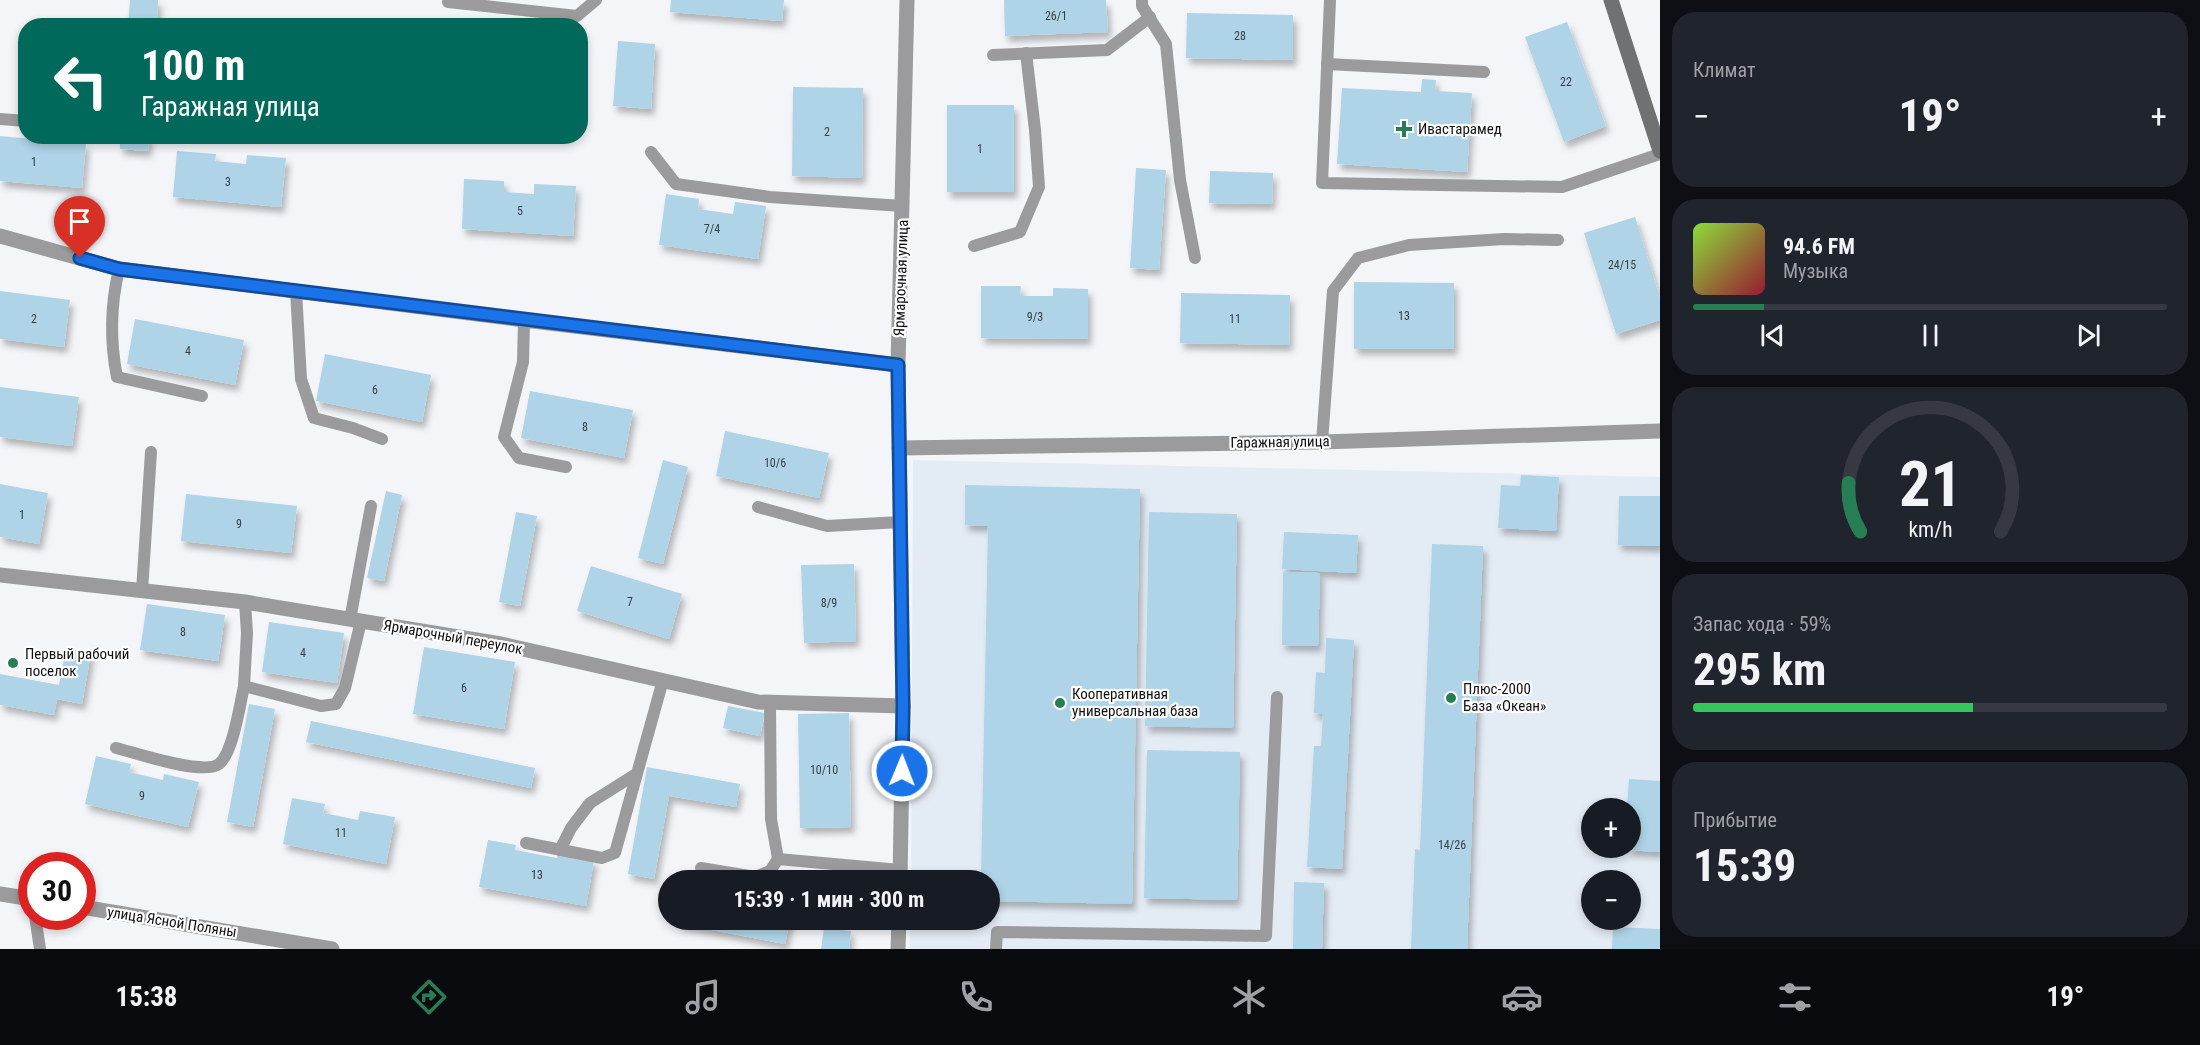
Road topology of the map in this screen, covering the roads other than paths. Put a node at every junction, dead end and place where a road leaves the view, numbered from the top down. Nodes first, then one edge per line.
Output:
1 (596, 0) edge
2 (908, 0) edge
3 (1142, 0) edge
4 (1330, 0) edge
5 (1611, 0) edge
6 (448, 2) dead end
7 (1149, 17) junction
8 (1026, 53) junction
9 (993, 55) dead end
10 (1328, 64) junction
11 (1484, 72) dead end
12 (0, 118) edge
13 (18, 121) edge
14 (651, 152) dead end
15 (1660, 152) edge
16 (903, 206) junction
17 (0, 236) edge
18 (1558, 240) dead end
19 (974, 246) dead end
20 (1195, 258) dead end
21 (119, 269) junction
22 (296, 291) junction
23 (524, 320) junction
24 (898, 365) junction
25 (201, 396) dead end
26 (1660, 431) edge
27 (382, 439) dead end
28 (1322, 442) junction
29 (899, 448) junction
30 (151, 452) dead end
31 (566, 467) dead end
32 (371, 506) dead end
33 (758, 507) dead end
34 (901, 522) junction
35 (0, 575) edge
36 (142, 591) junction
37 (245, 602) junction
38 (356, 621) junction
39 (663, 680) junction
40 (244, 686) junction
41 (1277, 697) dead end
42 (770, 702) junction
43 (903, 706) junction
44 (116, 748) dead end
45 (636, 774) junction
46 (526, 843) dead end
47 (560, 850) junction
48 (778, 859) junction
49 (701, 868) dead end
50 (862, 870) edge
51 (900, 870) edge
52 (0, 894) edge
53 (18, 897) edge
54 (96, 911) edge
55 (37, 930) edge
56 (899, 930) edge
57 (286, 945) edge
58 (40, 949) edge
59 (332, 949) edge
60 (898, 949) edge
61 (996, 949) edge

1 - 6 lane
2 - 16 street, Ярмарочная улица
3 - 7 lane
4 - 10 lane
5 - 15 street
7 - 8 lane
7 - 20 lane
8 - 9 lane
8 - 19 lane
10 - 11 lane
10 - 15 lane
12 - 13 lane
14 - 16 lane
16 - 24 street, Ярмарочная улица
17 - 21 street
18 - 28 lane
21 - 22 street
21 - 25 lane
22 - 23 street
22 - 27 lane
23 - 24 street
23 - 31 lane
24 - 29 street, Ярмарочная улица
26 - 28 street, Гаражная улица
28 - 29 street, Гаражная улица
29 - 34 street, Ярмарочная улица
30 - 36 lane
32 - 38 lane
33 - 34 lane
34 - 43 street, Ярмарочная улица
35 - 36 street, Ярмарочный переулок
36 - 37 street, Ярмарочный переулок
37 - 38 street, Ярмарочный переулок
37 - 40 lane
38 - 39 street, Ярмарочный переулок
38 - 40 lane
39 - 42 street, Ярмарочный переулок
39 - 45 lane
40 - 44 lane
41 - 61 lane
42 - 43 street, Ярмарочный переулок
42 - 48 lane
43 - 51 street, Ярмарочная улица
45 - 47 lane
45 - 47 lane
46 - 47 lane
48 - 49 lane
48 - 50 lane
52 - 53 street
54 - 57 street, улица Ясной Поляны
55 - 58 lane
56 - 60 street
57 - 59 street, улица Ясной Поляны

